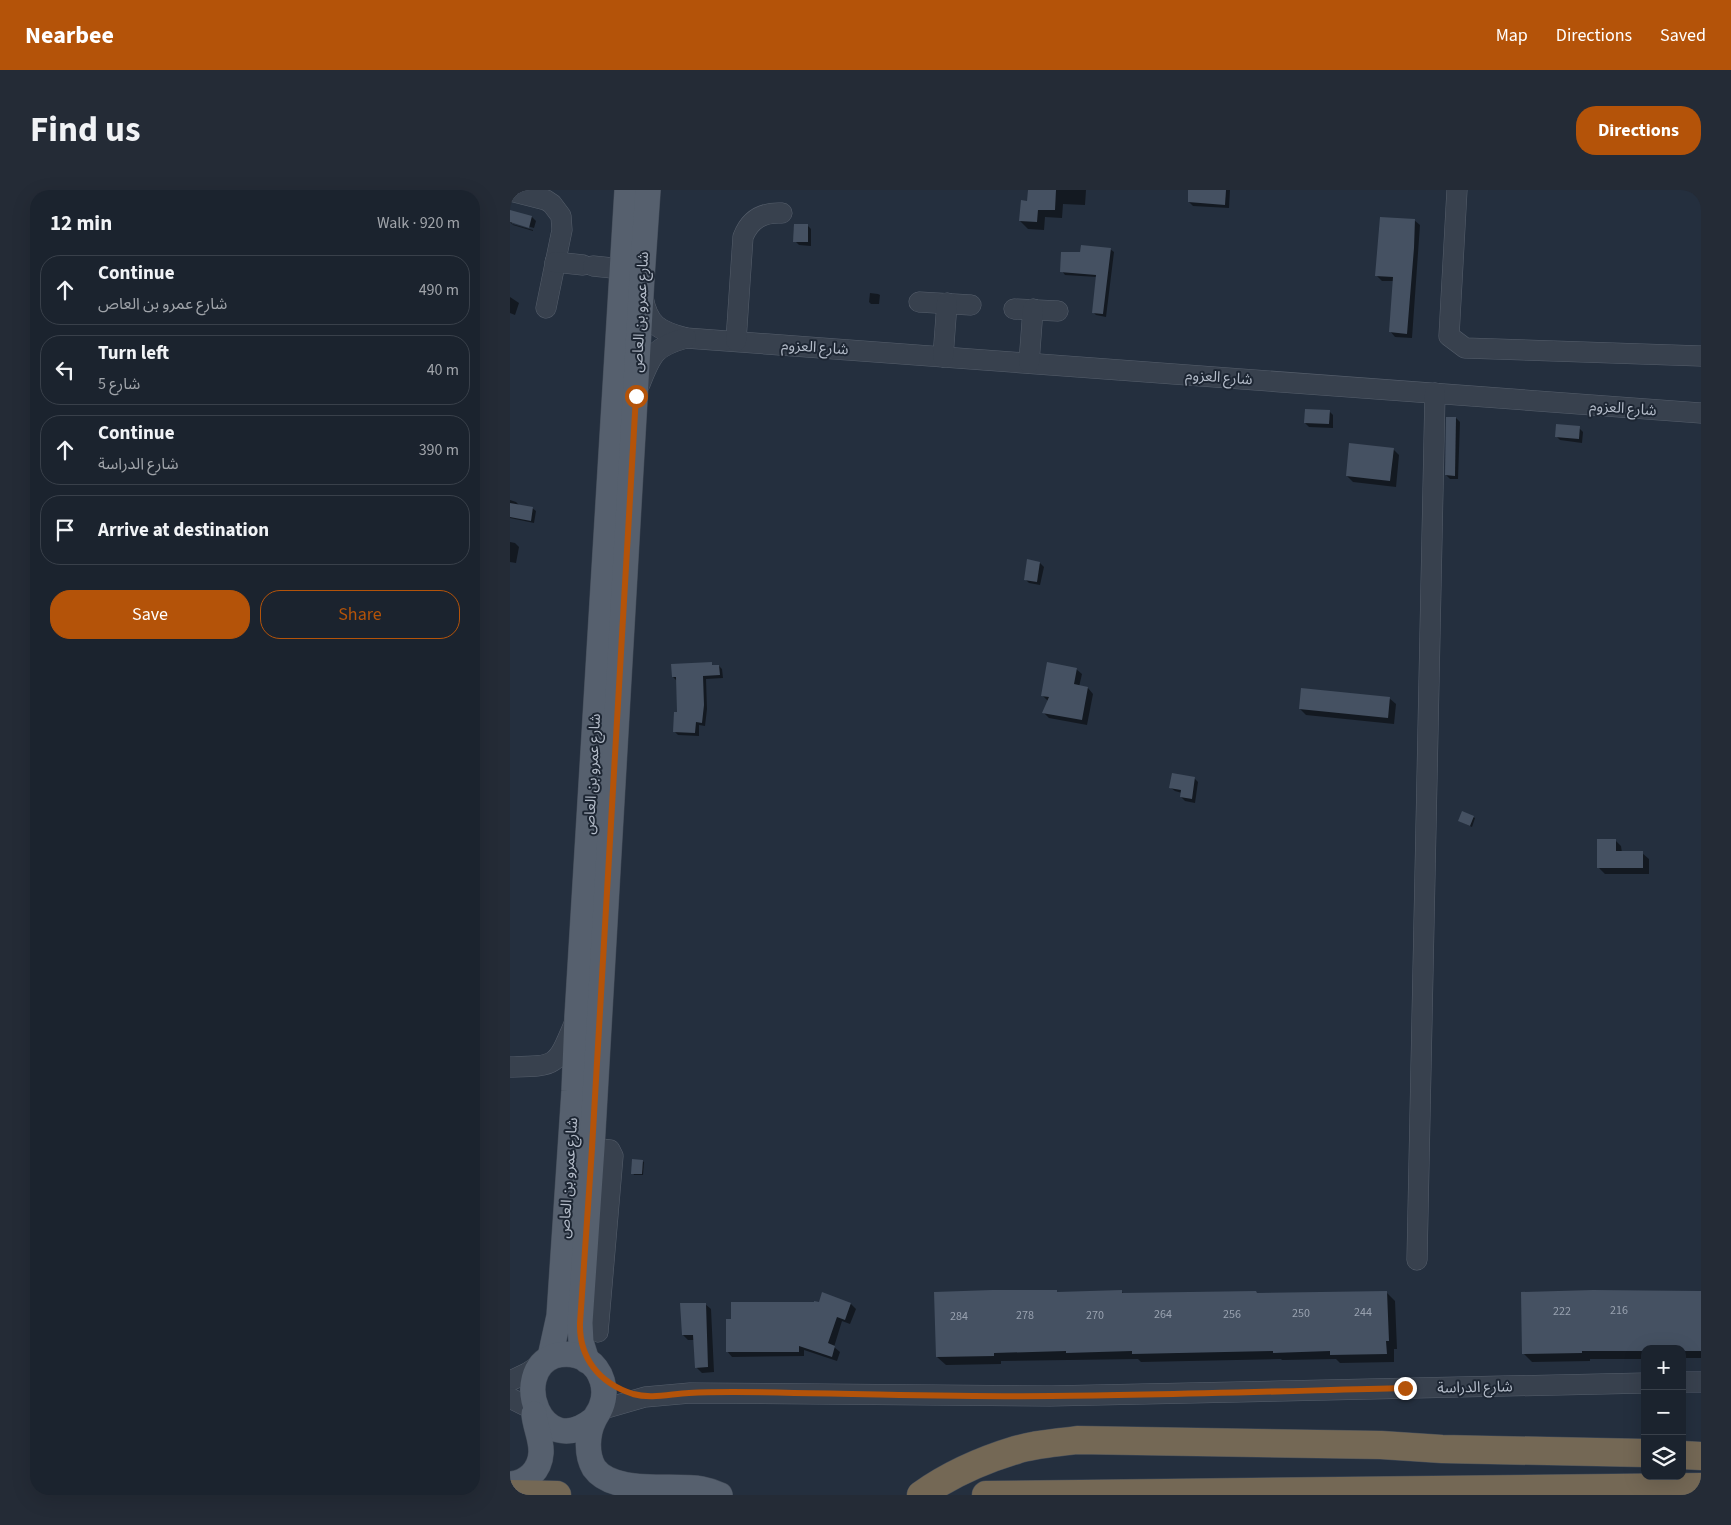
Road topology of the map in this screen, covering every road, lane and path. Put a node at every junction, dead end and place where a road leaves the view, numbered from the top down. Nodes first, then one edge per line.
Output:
1 (627, 190) edge
2 (648, 190) edge
3 (1458, 190) edge
4 (510, 191) edge
5 (782, 214) dead end
6 (555, 262) junction
7 (632, 273) junction
8 (920, 302) dead end
9 (947, 303) junction
10 (971, 305) dead end
11 (546, 308) dead end
12 (1058, 310) dead end
13 (686, 338) junction
14 (736, 341) junction
15 (1701, 356) edge
16 (943, 357) junction
17 (1029, 363) junction
18 (1435, 393) junction
19 (636, 396) junction
20 (1701, 414) edge
21 (577, 1017) junction
22 (538, 1066) junction
23 (510, 1067) edge
24 (574, 1091) junction
25 (592, 1148) junction
26 (1417, 1260) dead end
27 (598, 1332) dead end
28 (544, 1361) junction
29 (594, 1367) junction
30 (510, 1381) edge
31 (1686, 1382) edge
32 (1701, 1382) edge
33 (1641, 1383) edge
34 (645, 1396) junction
35 (525, 1407) edge
36 (597, 1414) junction
37 (1641, 1453) edge
38 (1686, 1455) edge
39 (1701, 1456) edge
40 (510, 1484) edge
41 (1701, 1487) edge
42 (510, 1494) edge
43 (557, 1495) edge
44 (720, 1495) edge
45 (921, 1495) edge
46 (986, 1495) edge

1 - 7 main road, شارع عمرو بن العاص
2 - 7 main road, شارع عمرو بن العاص
3 - 15 street
4 - 6 street
5 - 14 street
6 - 7 street
6 - 11 street
7 - 13 street, شارع العزوم
7 - 19 main road, شارع عمرو بن العاص
7 - 21 main road, شارع عمرو بن العاص
8 - 9 street
9 - 10 street
9 - 16 street
12 - 17 street
13 - 14 street, شارع العزوم
13 - 19 street, شارع العزوم
14 - 16 street, شارع العزوم
16 - 17 street, شارع العزوم
17 - 18 street, شارع العزوم
18 - 20 street, شارع العزوم
18 - 26 street
19 - 25 main road, شارع عمرو بن العاص
21 - 22 street
21 - 24 main road, شارع عمرو بن العاص
22 - 23 street
22 - 24 street
24 - 28 main road, شارع عمرو بن العاص
25 - 27 street
25 - 29 main road, شارع عمرو بن العاص
28 - 29 main road
28 - 30 street
28 - 35 main road
29 - 34 street
29 - 36 main road
31 - 32 street
33 - 34 street, شارع الدراسة
34 - 36 street
35 - 36 main road
35 - 40 main road
36 - 44 main road
37 - 45 highway
38 - 39 highway
41 - 46 highway
42 - 43 highway

